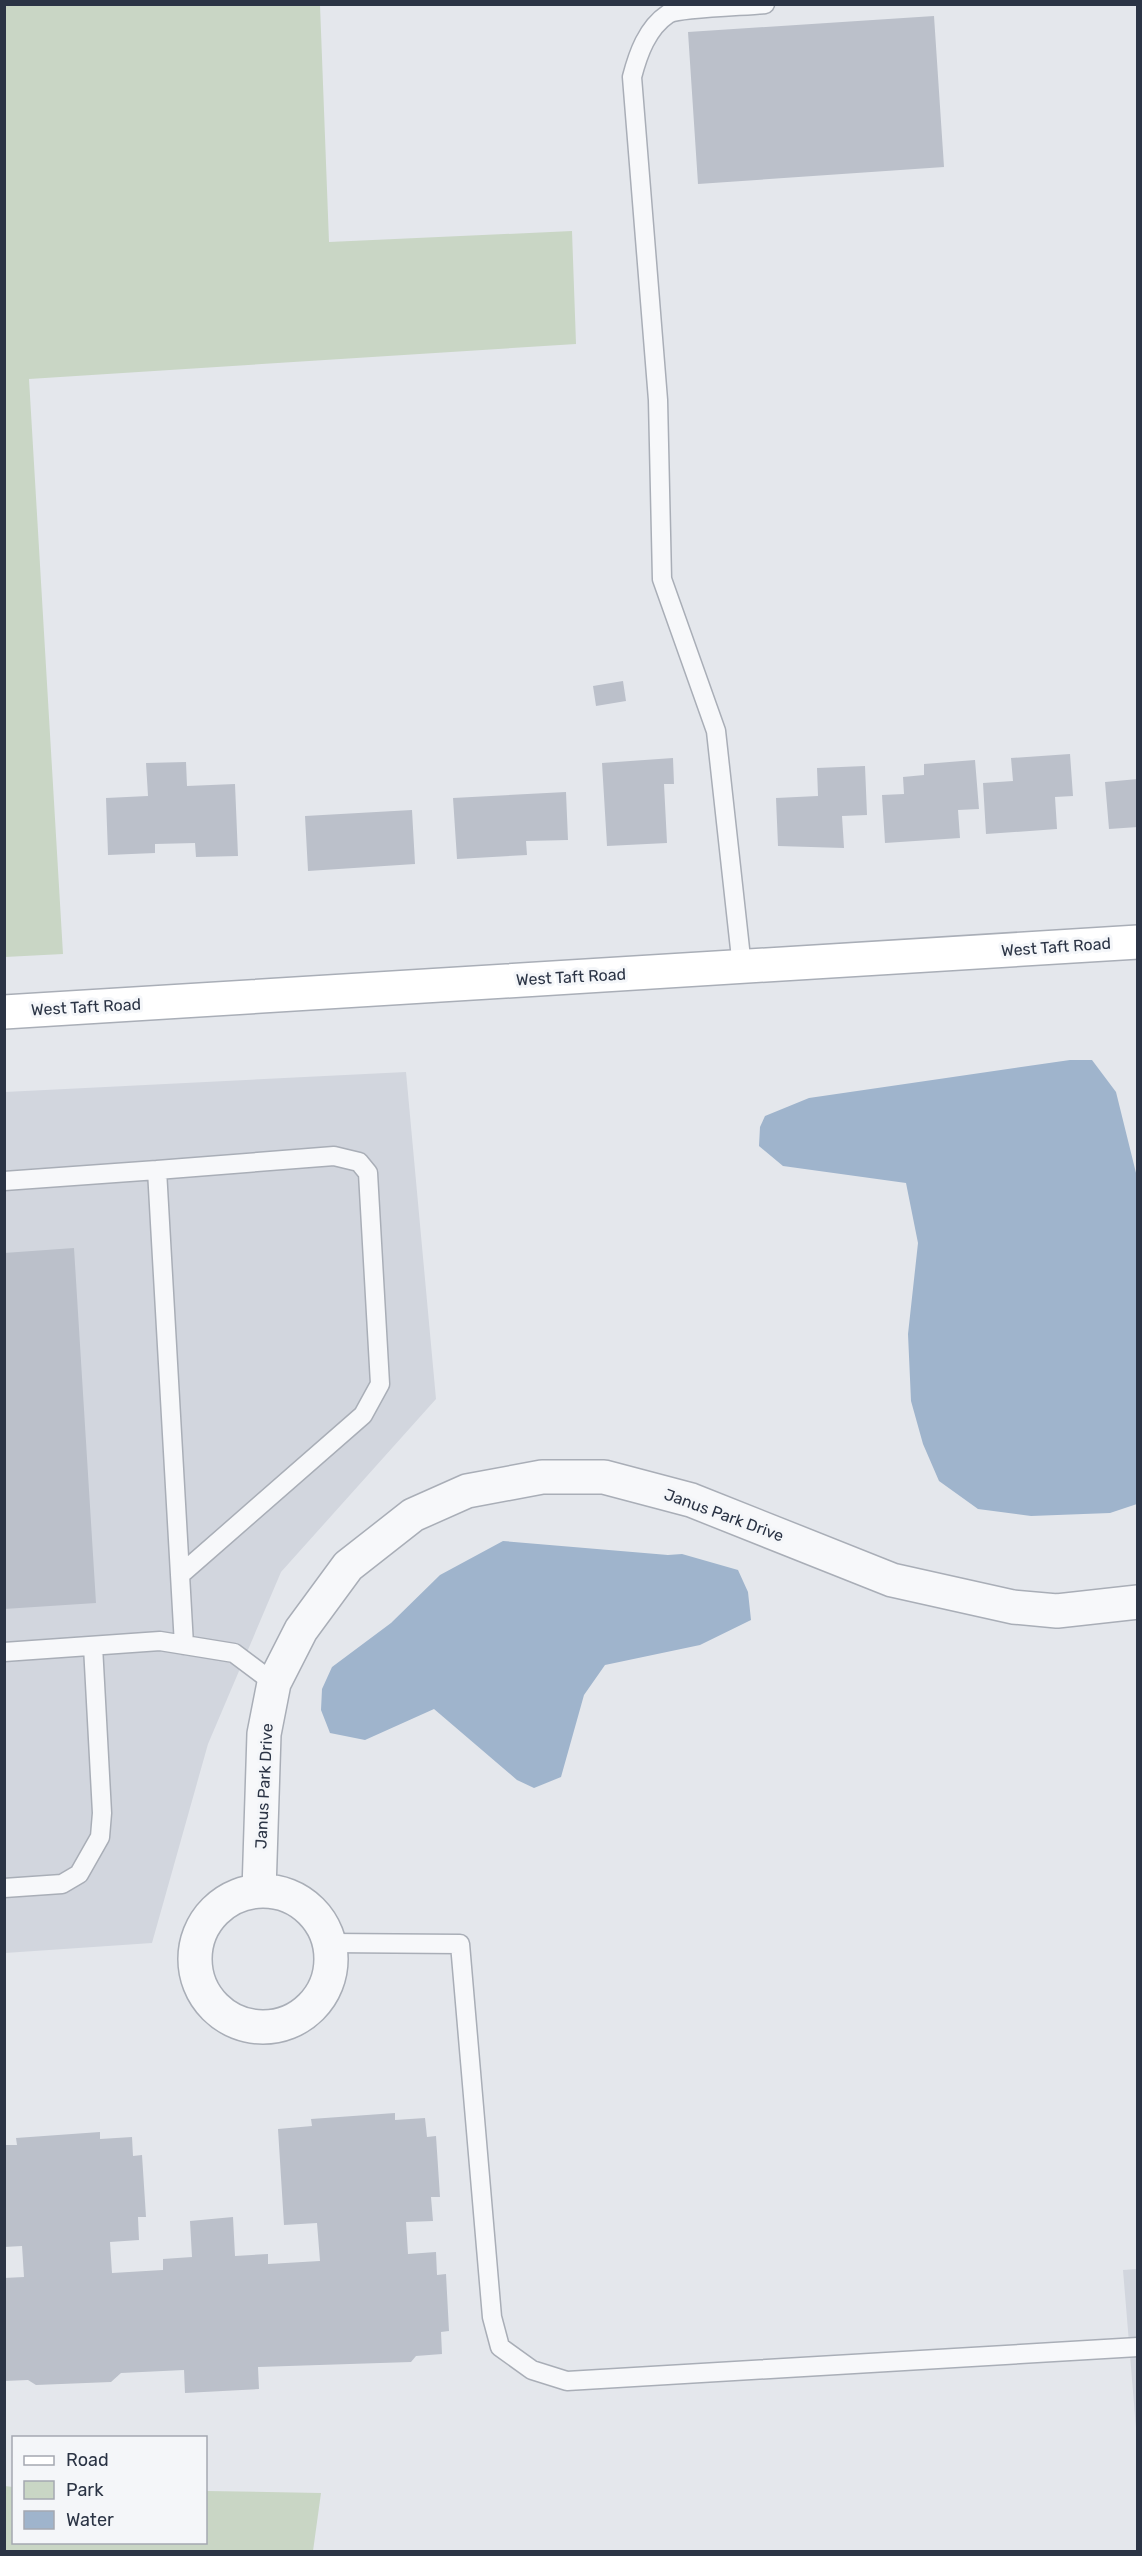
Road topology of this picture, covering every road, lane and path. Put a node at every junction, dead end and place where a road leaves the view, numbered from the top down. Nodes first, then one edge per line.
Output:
1 (765, 4) edge
2 (1137, 942) edge
3 (742, 967) junction
4 (4, 1012) edge
5 (157, 1170) junction
6 (4, 1181) edge
7 (180, 1575) junction
8 (1137, 1602) edge
9 (184, 1645) junction
10 (93, 1646) junction
11 (4, 1652) edge
12 (274, 1683) junction
13 (4, 1888) edge
14 (259, 1891) junction
15 (330, 1943) junction
16 (1137, 2347) edge

1 - 3 lane
2 - 3 main road, West Taft Road
3 - 4 main road, West Taft Road
5 - 6 lane
5 - 7 lane
5 - 7 lane
7 - 9 lane
8 - 12 street, Janus Park Drive
9 - 10 lane
9 - 12 lane
10 - 11 lane
10 - 13 lane
12 - 14 street, Janus Park Drive
14 - 15 street
14 - 15 street
15 - 16 lane

